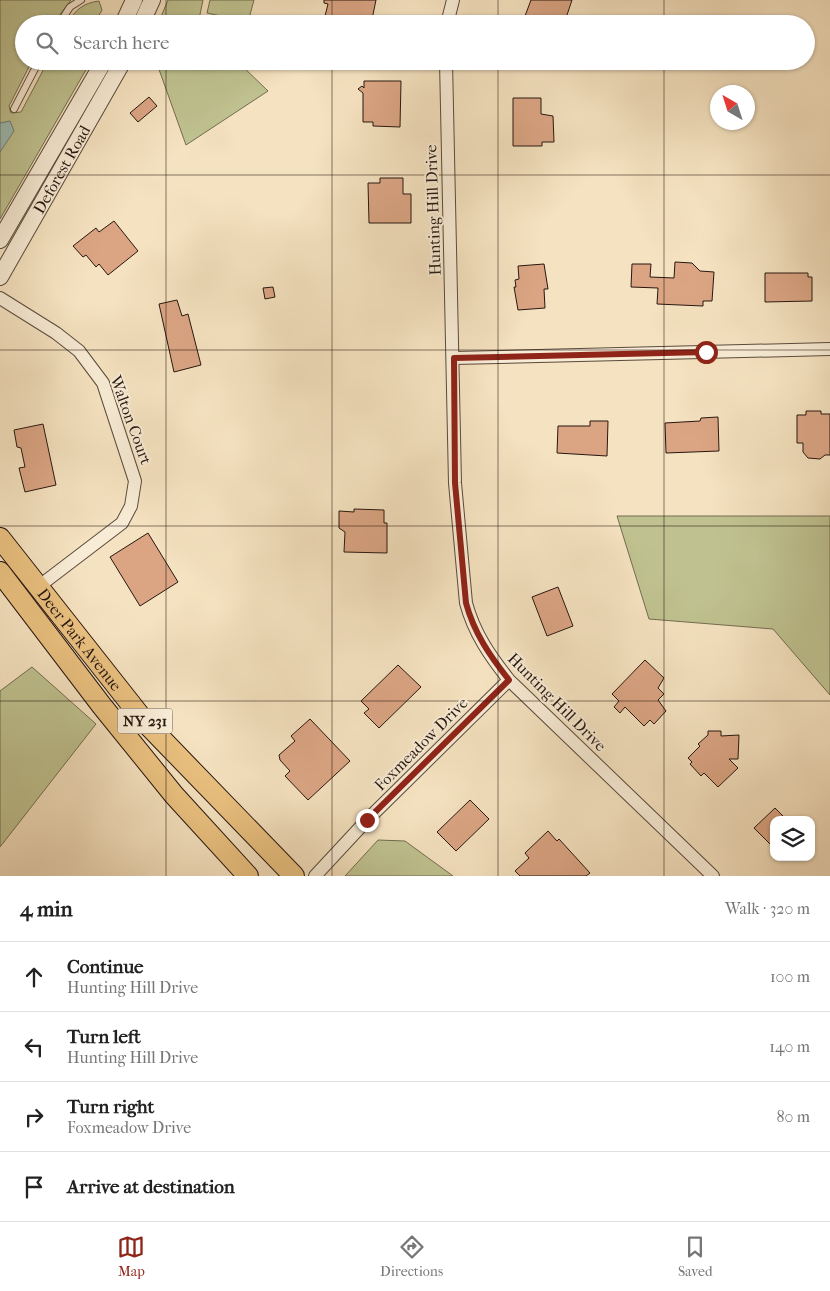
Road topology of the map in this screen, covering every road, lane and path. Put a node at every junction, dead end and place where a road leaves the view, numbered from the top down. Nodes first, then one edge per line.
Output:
1 (80, 0) edge
2 (152, 0) edge
3 (453, 0) edge
4 (130, 1) edge
5 (65, 15) edge
6 (126, 15) edge
7 (145, 15) edge
8 (449, 15) edge
9 (34, 70) edge
10 (99, 70) edge
11 (118, 70) edge
12 (446, 70) edge
13 (14, 109) dead end
14 (0, 240) edge
15 (0, 277) edge
16 (0, 298) edge
17 (830, 349) edge
18 (454, 358) junction
19 (6, 546) edge
20 (0, 572) edge
21 (38, 587) junction
22 (509, 680) junction
23 (248, 876) edge
24 (294, 876) edge
25 (315, 876) edge
26 (713, 876) edge

1 - 5 lane
2 - 7 street
3 - 8 street
4 - 6 street
9 - 13 lane
10 - 14 street, Deforest Road
11 - 15 street, Deforest Road
12 - 18 street, Hunting Hill Drive
16 - 21 street, Walton Court
17 - 18 street
18 - 22 street, Hunting Hill Drive
19 - 21 main road, Deer Park Avenue / NY 231
20 - 23 main road, Deer Park Avenue / NY 231
21 - 24 main road, Deer Park Avenue / NY 231
22 - 25 street, Foxmeadow Drive
22 - 26 street, Hunting Hill Drive

